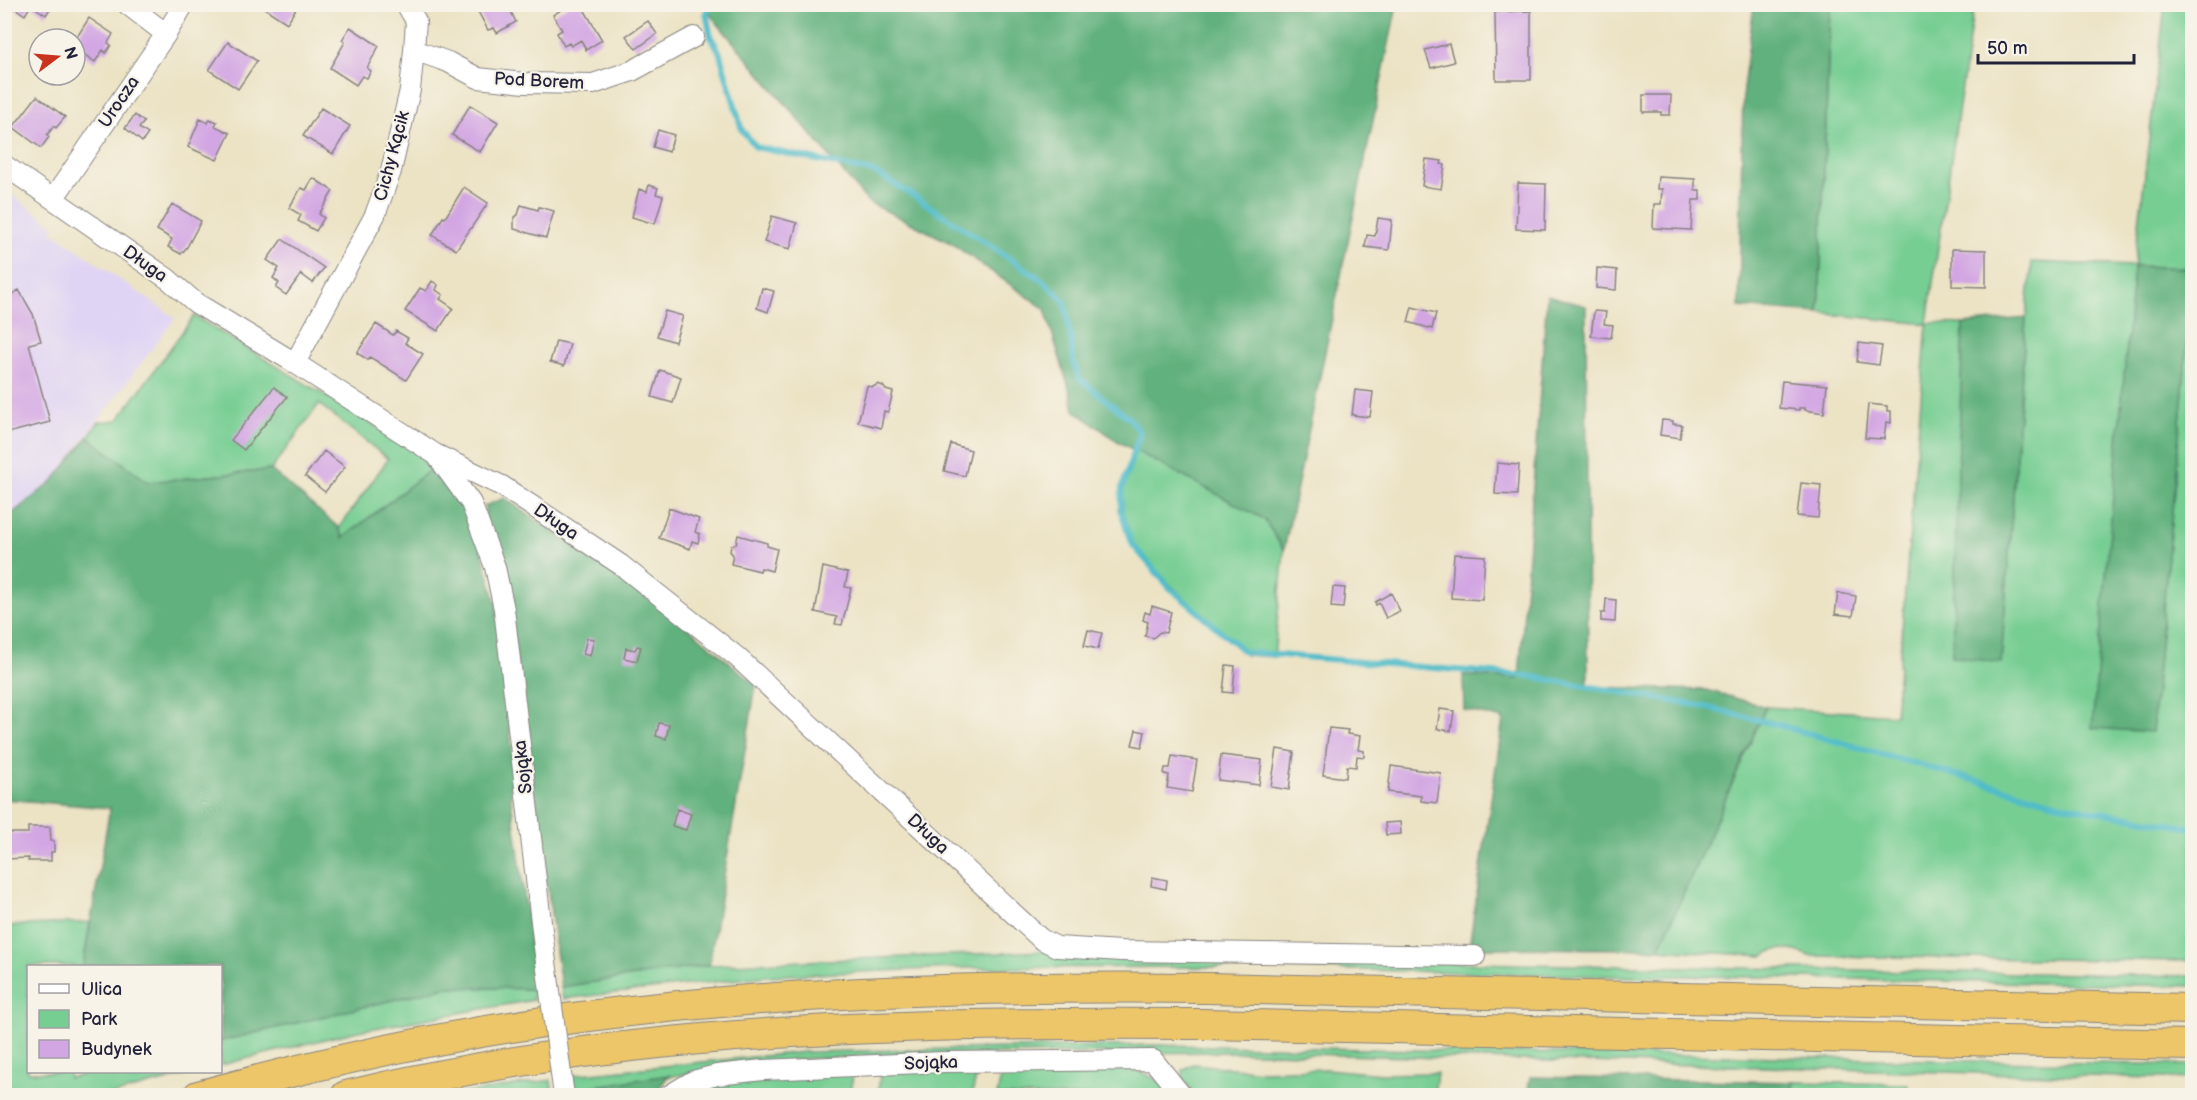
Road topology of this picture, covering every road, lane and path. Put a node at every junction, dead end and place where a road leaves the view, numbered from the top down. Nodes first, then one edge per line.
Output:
1 (127, 4) edge
2 (184, 4) edge
3 (406, 4) edge
4 (166, 34) junction
5 (694, 37) dead end
6 (414, 50) junction
7 (4, 165) edge
8 (53, 199) junction
9 (295, 363) junction
10 (435, 454) junction
11 (502, 486) junction
12 (471, 503) junction
13 (1475, 956) dead end
14 (2193, 1009) edge
15 (2193, 1045) edge
16 (198, 1095) edge
17 (346, 1095) edge
18 (564, 1095) edge
19 (668, 1095) edge
20 (1182, 1095) edge

1 - 4 street
2 - 4 street, Urocza
3 - 6 street, Cichy Kącik
4 - 8 street, Urocza
5 - 6 street, Pod Borem
6 - 9 street, Cichy Kącik
7 - 8 street, Długa
8 - 9 street, Długa
9 - 10 street, Długa
10 - 11 street, Długa
10 - 12 street, Sojąka
11 - 12 street
11 - 13 street, Długa
12 - 18 street, Sojąka, bridge
14 - 16 highway
15 - 17 highway
19 - 20 street, Sojąka

